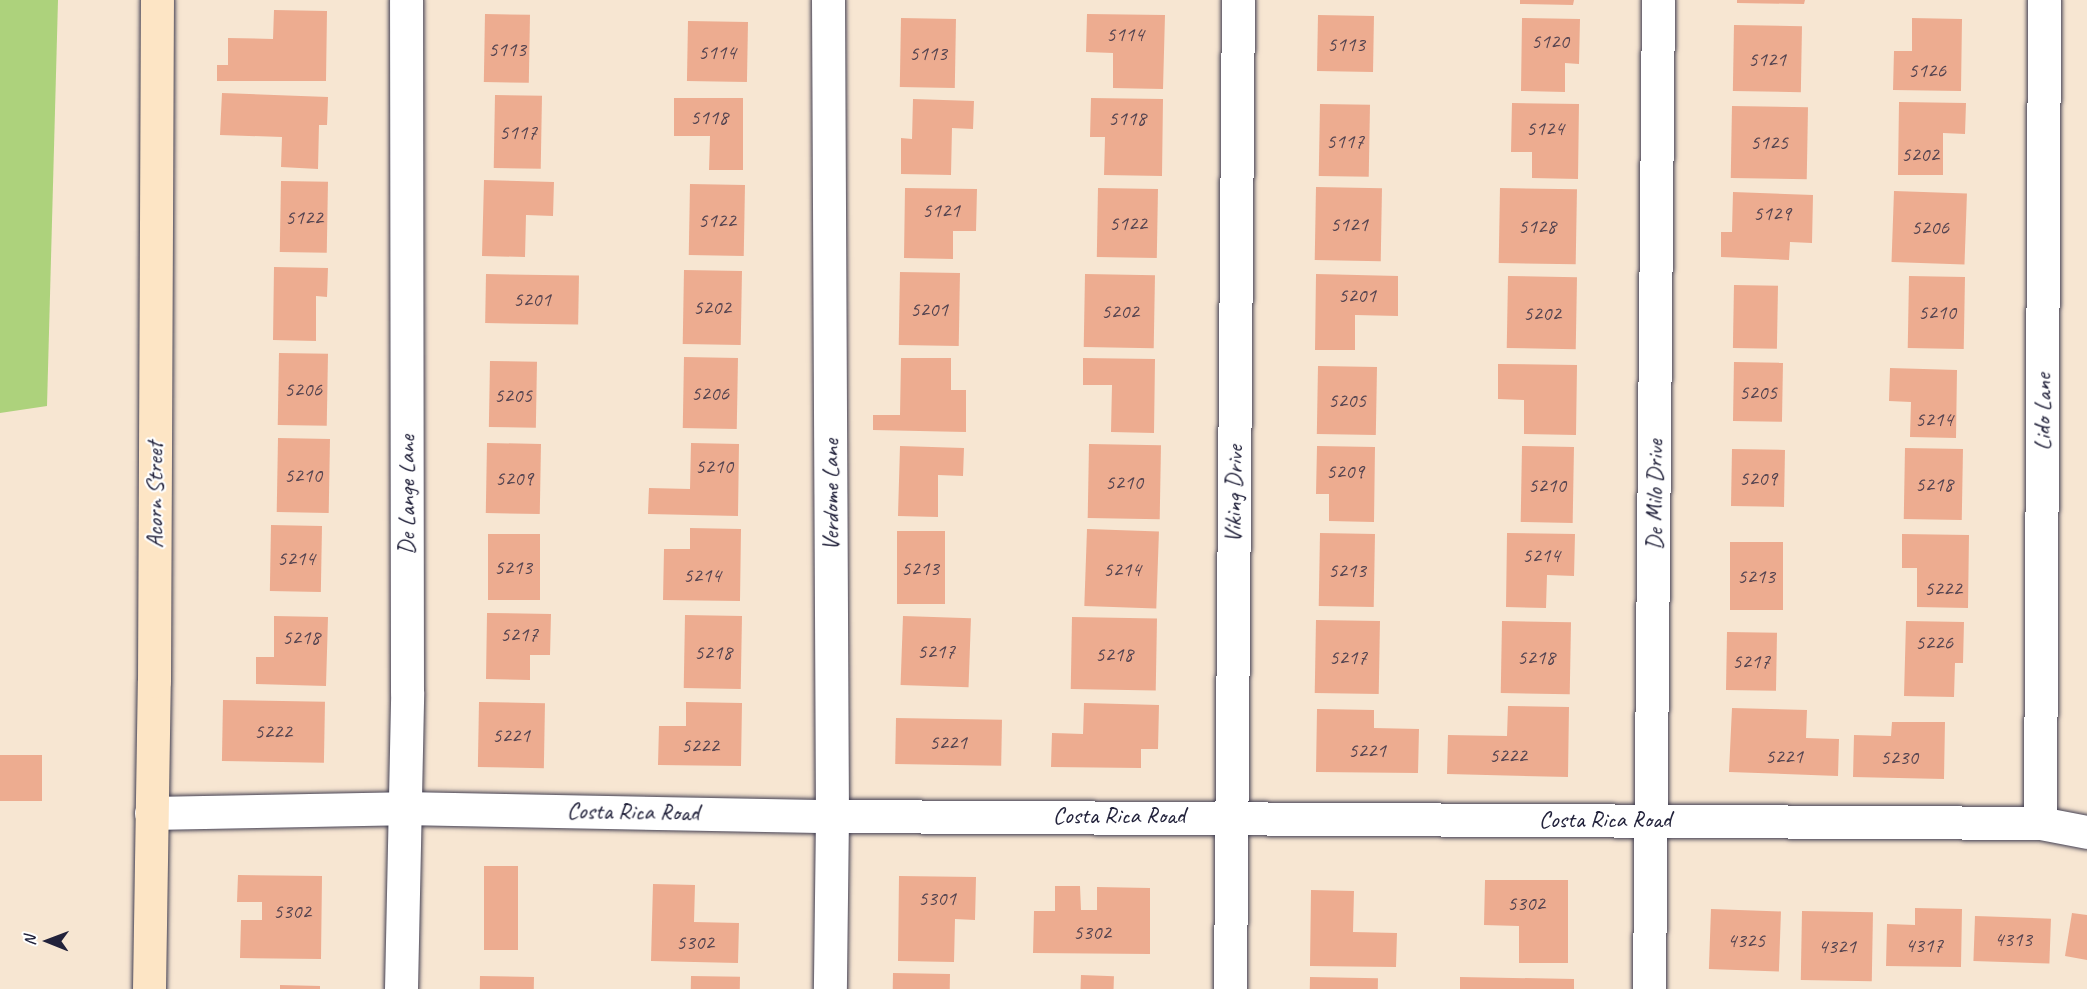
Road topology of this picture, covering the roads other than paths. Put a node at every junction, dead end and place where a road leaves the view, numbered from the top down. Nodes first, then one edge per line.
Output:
1 (157, 0) edge
2 (406, 0) edge
3 (828, 0) edge
4 (1238, 0) edge
5 (1658, 0) edge
6 (2044, 0) edge
7 (402, 808) junction
8 (151, 813) junction
9 (832, 816) junction
10 (1231, 817) junction
11 (1650, 820) junction
12 (2040, 823) junction
13 (2087, 832) edge
14 (149, 989) edge
15 (400, 989) edge
16 (830, 989) edge
17 (1230, 989) edge
18 (1649, 989) edge

1 - 8 street, Acorn Street
2 - 7 street, De Lange Lane
3 - 9 street, Verdome Lane
4 - 10 street, Viking Drive
5 - 11 street, De Milo Drive
6 - 12 street, Lido Lane
7 - 8 street, Costa Rica Road
7 - 9 street, Costa Rica Road
7 - 15 street, De Lange Lane
8 - 14 street, Acorn Street
9 - 10 street, Costa Rica Road
9 - 16 street, Verdome Lane
10 - 11 street, Costa Rica Road
10 - 17 street, Viking Drive
11 - 12 street, Costa Rica Road
11 - 18 street, De Milo Drive
12 - 13 street, Costa Rica Road

